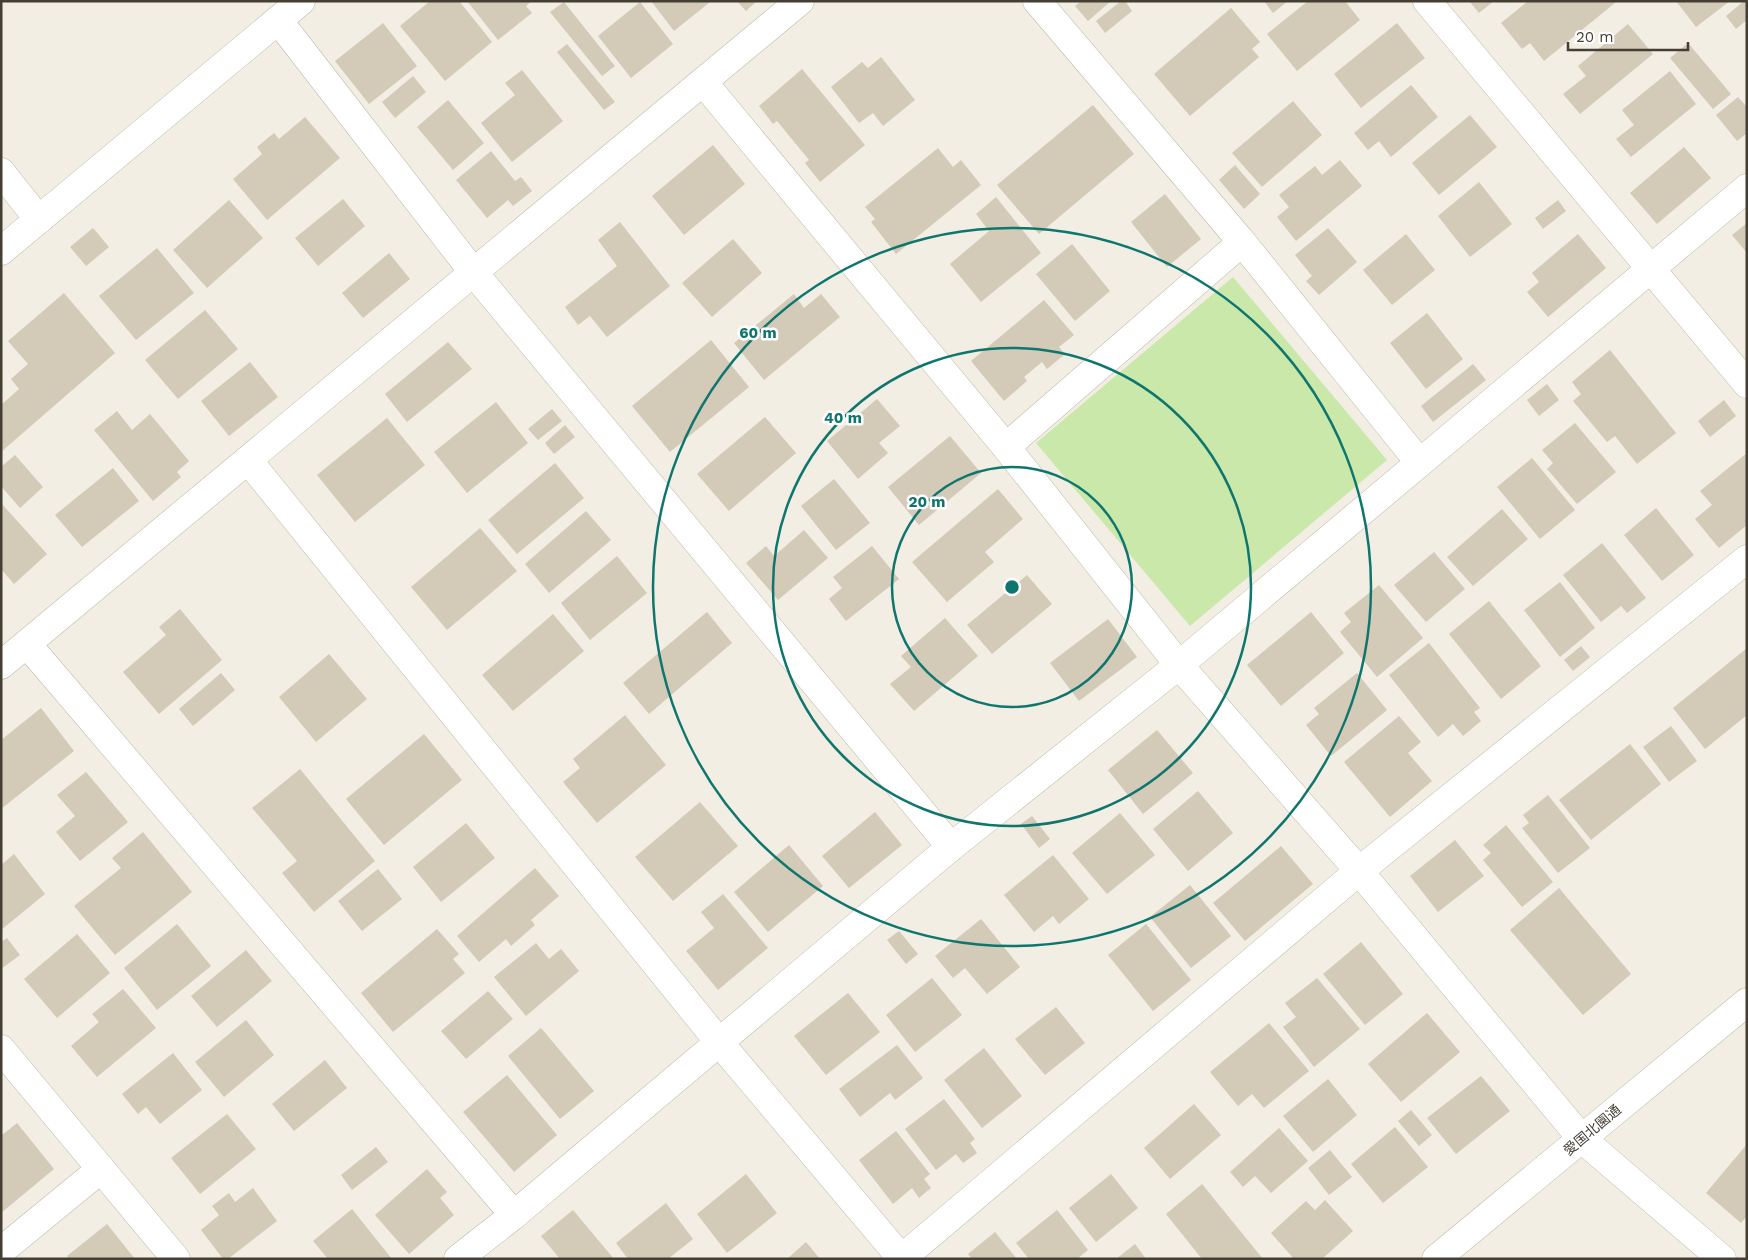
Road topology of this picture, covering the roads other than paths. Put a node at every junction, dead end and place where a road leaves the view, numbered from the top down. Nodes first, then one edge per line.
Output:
1 (301, 1) edge
2 (800, 1) edge
3 (1037, 1) edge
4 (1427, 1) edge
5 (278, 20) junction
6 (703, 82) junction
7 (1, 172) edge
8 (1747, 188) edge
9 (39, 220) junction
10 (1242, 242) junction
11 (1, 251) edge
12 (1651, 268) junction
13 (474, 273) junction
14 (1747, 384) edge
15 (1006, 447) junction
16 (248, 460) junction
17 (1419, 462) junction
18 (1747, 559) edge
19 (27, 644) junction
20 (1179, 664) junction
21 (1, 665) edge
22 (951, 847) junction
23 (1359, 872) junction
24 (1747, 1002) edge
25 (719, 1042) junction
26 (1, 1049) edge
27 (1582, 1139) junction
28 (101, 1169) junction
29 (514, 1215) junction
30 (1, 1251) edge
31 (901, 1258) edge
32 (176, 1259) edge
33 (458, 1259) edge
34 (1436, 1259) edge
35 (1722, 1259) edge

1 - 5 street
2 - 6 street
3 - 10 street
4 - 12 street
5 - 9 street
5 - 13 street
6 - 13 street
6 - 15 street
7 - 9 street
8 - 12 street
9 - 11 street
10 - 15 street
10 - 17 street
12 - 14 street
12 - 17 street
13 - 16 street
13 - 22 street
15 - 20 street
16 - 19 street
16 - 25 street
17 - 20 street
18 - 23 street
19 - 21 street
19 - 29 street
20 - 22 street
20 - 23 street
22 - 25 street
23 - 27 street
23 - 31 street
24 - 27 street, 愛国北園通
25 - 29 street
25 - 31 street
26 - 28 street
27 - 34 street, 愛国北園通
27 - 35 street
28 - 30 street
28 - 32 street
29 - 33 street

